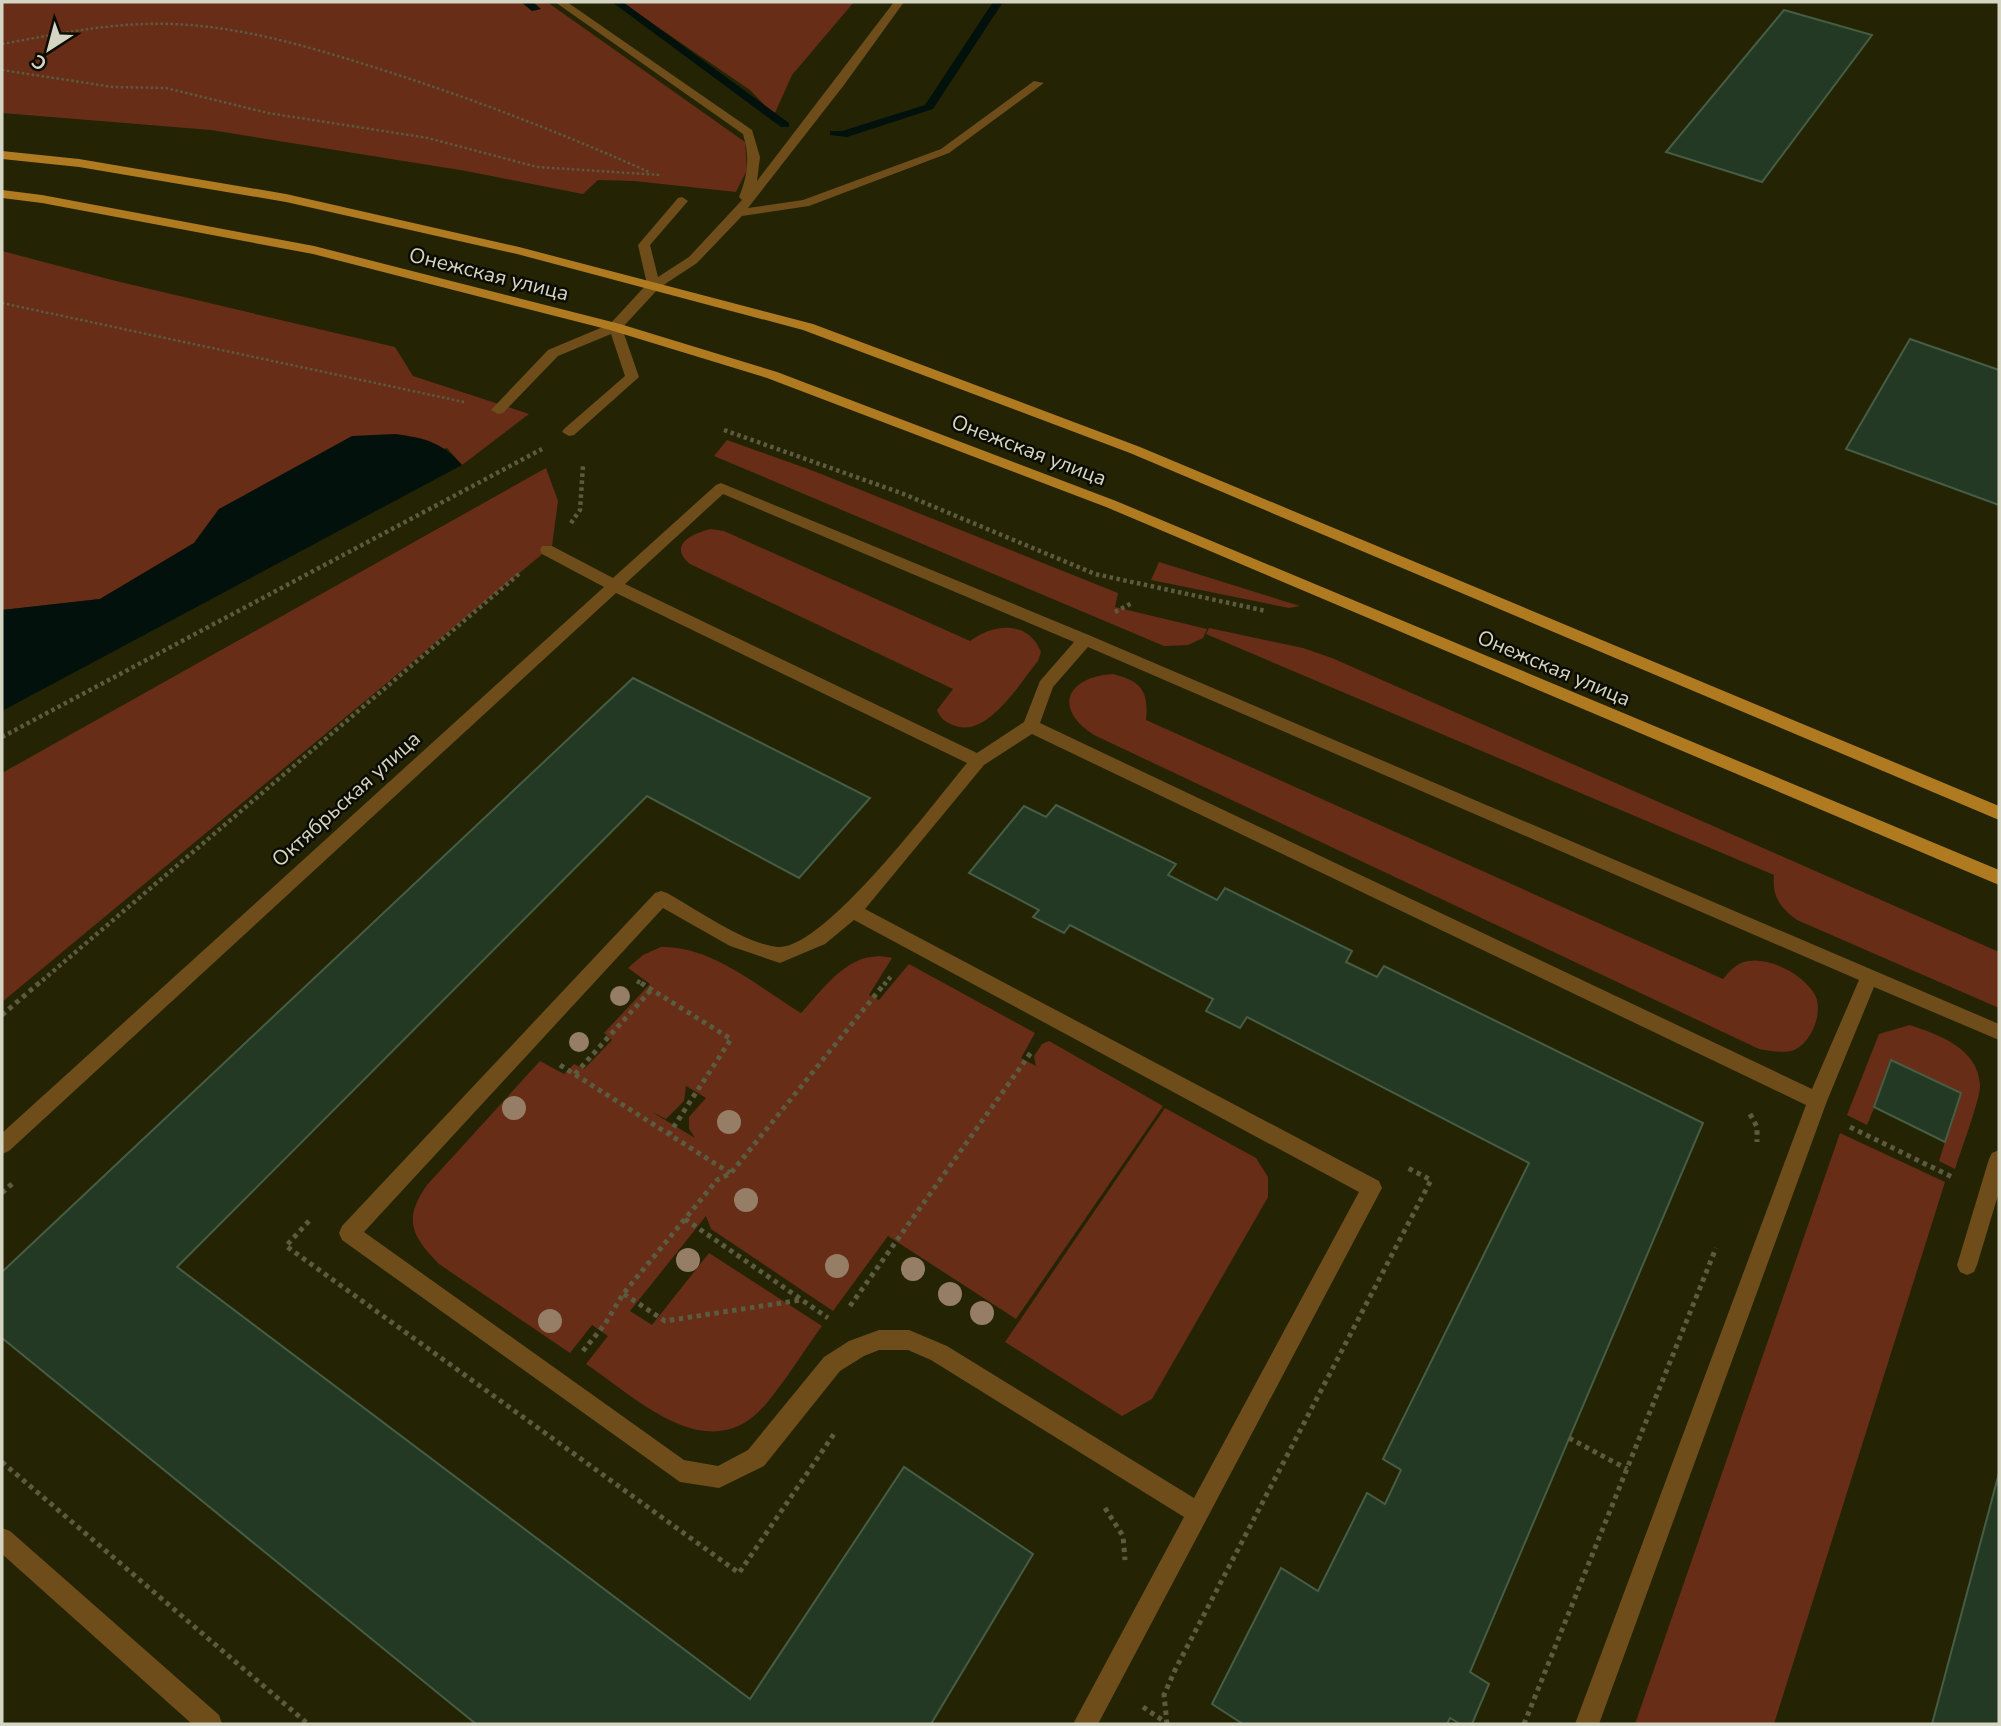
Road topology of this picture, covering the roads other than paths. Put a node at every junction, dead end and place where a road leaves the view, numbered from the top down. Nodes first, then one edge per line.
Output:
1 (560, 2) edge
2 (899, 2) edge
3 (1038, 83) dead end
4 (2, 155) edge
5 (2, 194) edge
6 (682, 201) dead end
7 (738, 214) junction
8 (654, 285) junction
9 (615, 327) junction
10 (498, 410) road end
11 (569, 432) road end
12 (547, 550) road end
13 (613, 585) junction
14 (1085, 640) junction
15 (1031, 726) junction
16 (978, 761) junction
17 (1999, 813) edge
18 (1999, 878) edge
19 (853, 911) junction
20 (1870, 975) junction
21 (1999, 1032) edge
22 (1817, 1101) junction
23 (2, 1144) edge
24 (1999, 1159) edge
25 (1967, 1265) dead end
26 (1198, 1513) junction
27 (2, 1539) edge
28 (210, 1724) edge
29 (1085, 1724) edge
30 (1587, 1724) edge

1 - 7 street
2 - 7 street
3 - 7 street
4 - 8 main road, Онежская улица
5 - 9 main road, Онежская улица
6 - 8 street
7 - 8 street
8 - 9 street
8 - 17 main road, Онежская улица
9 - 10 street
9 - 11 street
9 - 18 main road, Онежская улица
12 - 13 street
13 - 14 street, Октябрьская улица
13 - 16 street
13 - 23 street, Октябрьская улица
14 - 15 street
14 - 20 street
15 - 16 street
15 - 22 street
16 - 19 street
19 - 26 street
19 - 26 street
20 - 21 street
20 - 22 street
22 - 30 street
24 - 25 street
26 - 29 street
27 - 28 street

